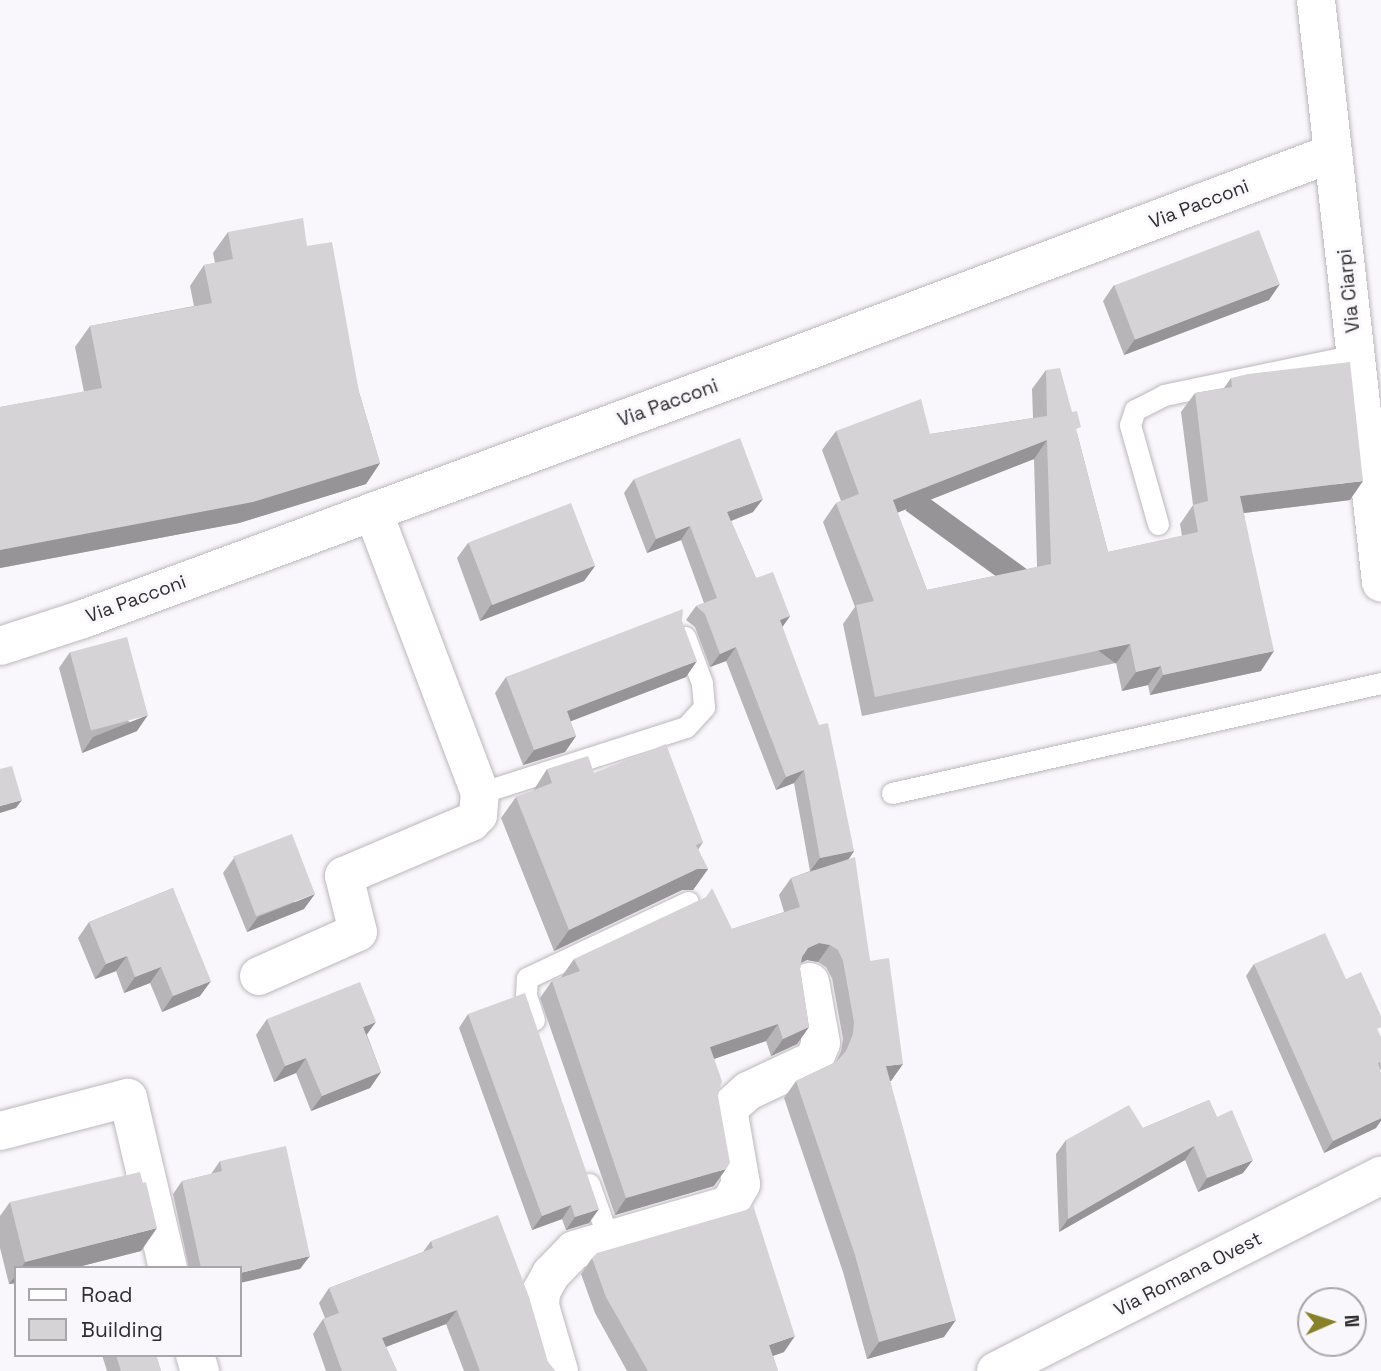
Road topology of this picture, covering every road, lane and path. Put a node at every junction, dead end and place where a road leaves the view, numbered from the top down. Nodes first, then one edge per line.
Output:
1 (1316, 0) edge
2 (1333, 153) junction
3 (1356, 355) junction
4 (373, 512) junction
5 (1158, 524) dead end
6 (1381, 582) edge
7 (683, 632) edge
8 (0, 646) edge
9 (1381, 683) edge
10 (480, 793) junction
11 (892, 793) dead end
12 (688, 902) edge
13 (258, 976) dead end
14 (810, 982) dead end
15 (539, 1035) edge
16 (0, 1131) edge
17 (582, 1163) edge
18 (1381, 1176) edge
19 (608, 1240) junction
20 (168, 1266) edge
21 (559, 1371) edge
22 (996, 1371) edge

1 - 2 street, Via Ciarpi
2 - 3 street, Via Ciarpi
2 - 4 street, Via Pacconi
3 - 5 lane
3 - 6 street, Via Ciarpi
4 - 8 street, Via Pacconi
4 - 10 street
7 - 10 lane
9 - 11 lane
10 - 13 street
12 - 15 lane
14 - 19 street
16 - 20 street
17 - 19 lane
18 - 22 street, Via Romana Ovest
19 - 21 street

